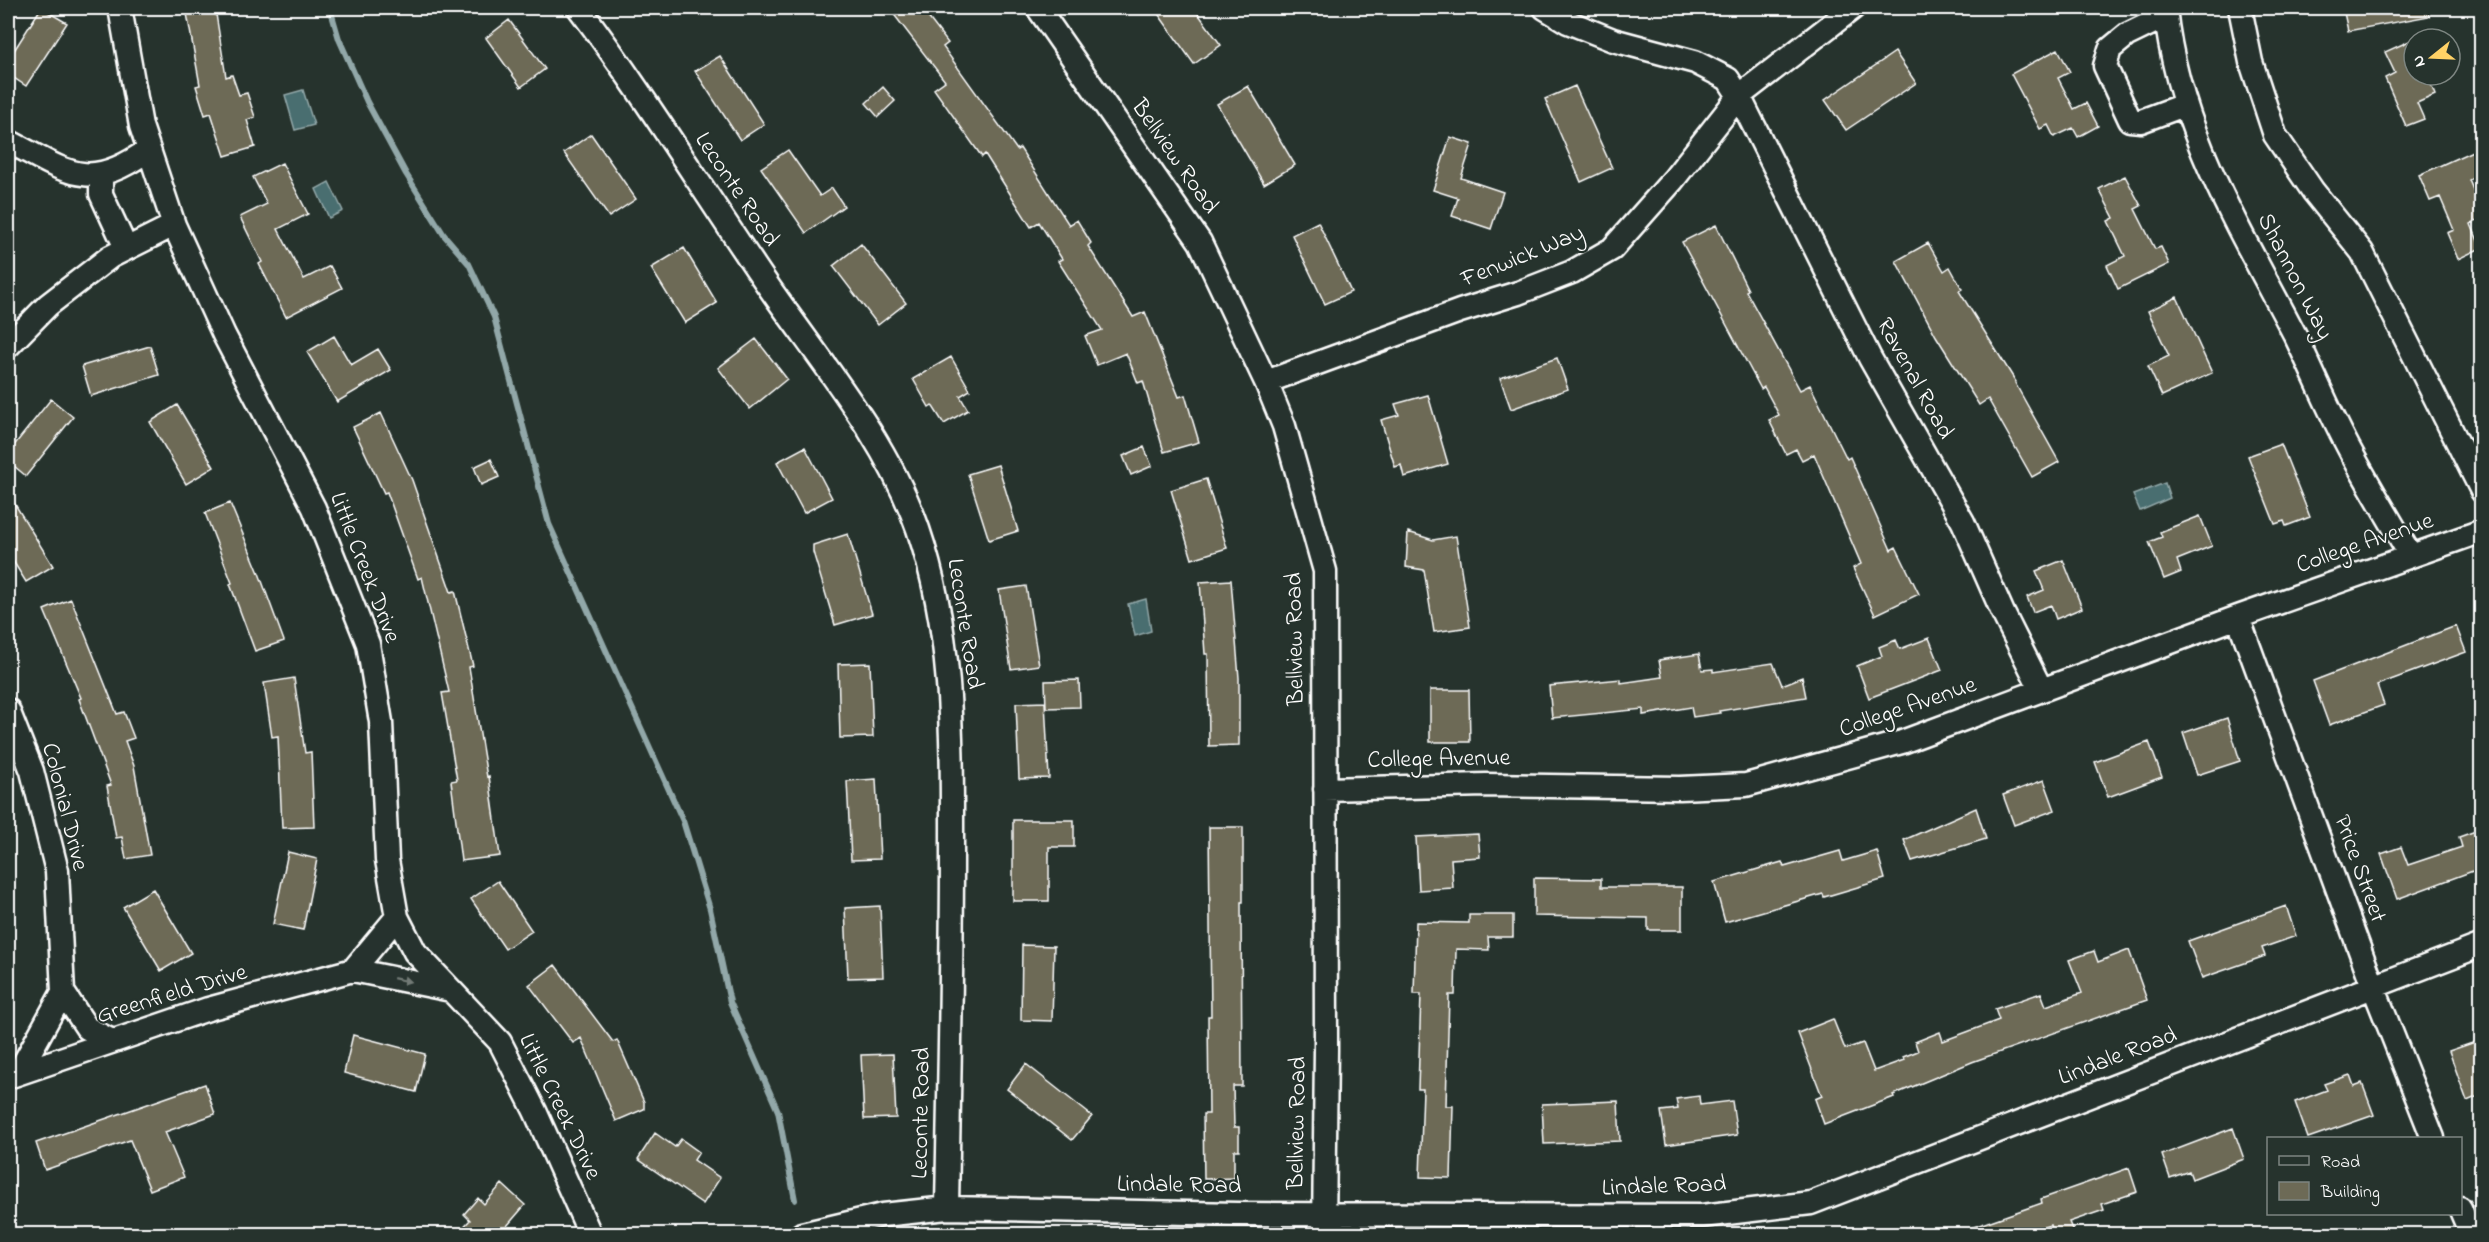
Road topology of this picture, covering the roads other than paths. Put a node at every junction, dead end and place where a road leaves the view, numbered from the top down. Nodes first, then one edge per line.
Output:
1 (120, 8) edge
2 (579, 8) edge
3 (1038, 8) edge
4 (1545, 8) edge
5 (1853, 8) edge
6 (2240, 8) edge
7 (2166, 12) edge
8 (1739, 96) junction
9 (2184, 105) junction
10 (8, 141) edge
11 (148, 150) junction
12 (101, 174) junction
13 (174, 225) junction
14 (126, 248) junction
15 (8, 346) edge
16 (1266, 382) junction
17 (2481, 491) edge
18 (2481, 531) edge
19 (2411, 556) junction
20 (2238, 617) junction
21 (2042, 689) junction
22 (8, 710) edge
23 (1326, 789) junction
24 (397, 917) junction
25 (2481, 945) edge
26 (353, 970) junction
27 (2373, 986) junction
28 (451, 990) junction
29 (63, 992) junction
30 (112, 1041) junction
31 (13, 1074) edge
32 (2433, 1137) edge
33 (947, 1208) junction
34 (2462, 1213) edge
35 (1324, 1225) edge
36 (855, 1228) edge
37 (590, 1234) edge
38 (802, 1234) edge
39 (2471, 1234) edge

1 - 11 street, Little Creek Drive
2 - 33 street, Leconte Road
3 - 16 street, Bellview Road
4 - 8 street, Ravenal Road
5 - 8 street, Fenwick Way
6 - 17 street
7 - 9 street, Shannon Way
7 - 9 street
8 - 16 street, Fenwick Way
8 - 21 street, Ravenal Road
9 - 19 street, Shannon Way
10 - 12 street
11 - 12 street
11 - 13 street, Little Creek Drive
12 - 14 street
13 - 14 street
13 - 24 street, Little Creek Drive
14 - 15 street
16 - 23 street, Bellview Road
18 - 19 street, College Avenue
19 - 20 street, College Avenue
20 - 21 street, College Avenue
20 - 27 street, Price Street
21 - 23 street, College Avenue
22 - 29 street, Colonial Drive
23 - 35 street, Bellview Road
24 - 26 street
24 - 28 street, Little Creek Drive
25 - 27 street, Lindale Road
26 -> 28 street, Greenfield Drive
26 - 30 street, Greenfield Drive
27 - 32 street, Price Street
27 - 35 street, Lindale Road
28 - 37 street, Little Creek Drive
29 - 30 street
29 - 31 street
30 - 31 street, Greenfield Drive
33 - 35 street, Lindale Road
33 - 36 street, Lindale Road
34 - 39 street
36 - 38 street, Lindale Road

